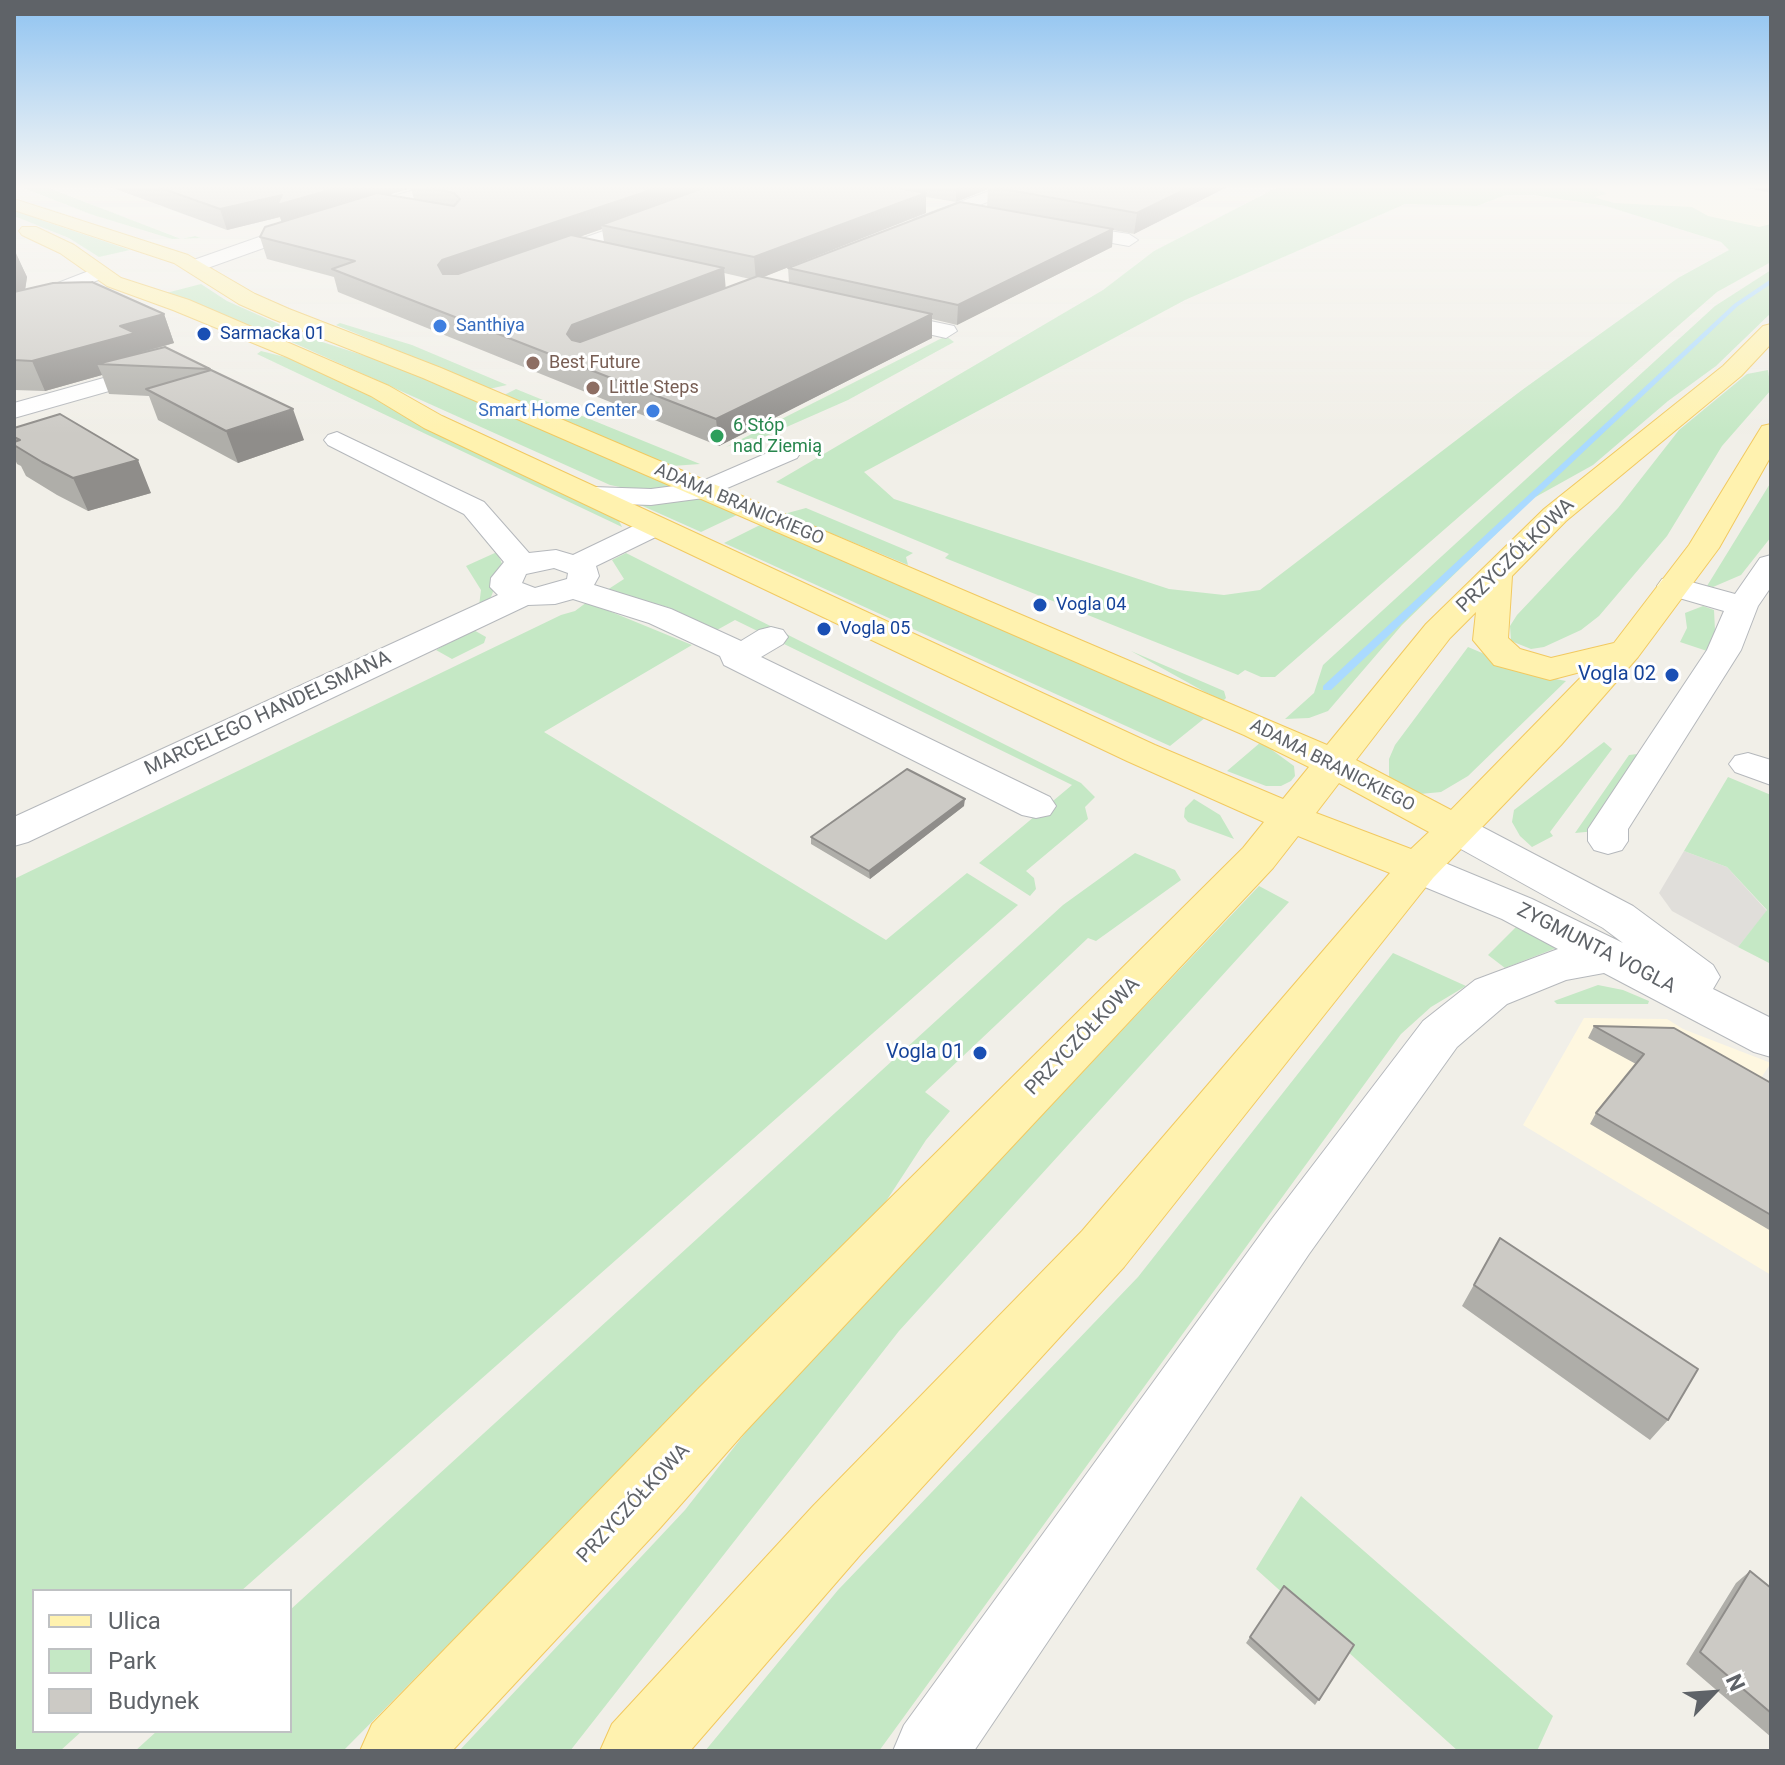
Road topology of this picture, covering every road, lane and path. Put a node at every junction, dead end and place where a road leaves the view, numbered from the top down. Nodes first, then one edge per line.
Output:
1 (94, 269) edge
2 (108, 269) edge
3 (162, 269) edge
4 (171, 269) edge
5 (200, 269) edge
6 (166, 270) junction
7 (99, 273) junction
8 (126, 286) junction
9 (14, 308) edge
10 (859, 312) edge
11 (946, 331) edge
12 (1771, 331) edge
13 (182, 367) edge
14 (14, 411) edge
15 (1771, 432) edge
16 (337, 440) dead end
17 (664, 472) junction
18 (704, 490) junction
19 (593, 495) junction
20 (656, 526) junction
21 (1771, 564) edge
22 (1496, 573) junction
23 (575, 576) junction
24 (522, 580) junction
25 (1673, 586) junction
26 (1742, 606) junction
27 (1626, 650) junction
28 (1333, 764) junction
29 (1036, 806) dead end
30 (1291, 818) junction
31 (1455, 829) junction
32 (14, 833) edge
33 (1608, 841) dead end
34 (1418, 868) junction
35 (1612, 956) junction
36 (1771, 1027) edge
37 (1771, 1039) edge
38 (399, 1751) edge
39 (639, 1751) edge
40 (930, 1751) edge

1 - 7 main road
2 - 7 main road
3 - 6 main road
4 - 6 main road
5 - 17 main road, ADAMA BRANICKIEGO
6 - 8 main road
7 - 8 main road
7 - 9 street
8 - 9 street
8 - 19 main road
10 - 11 street
12 - 22 main road, PRZYCZÓŁKOWA
13 - 14 street
15 - 25 main road
16 - 24 street
17 - 18 main road, ADAMA BRANICKIEGO
17 - 18 street
18 - 19 street
18 - 28 main road, ADAMA BRANICKIEGO
19 - 20 main road
20 - 23 street
20 - 30 main road
21 - 26 street
22 - 27 main road
22 - 28 main road, PRZYCZÓŁKOWA
23 - 24 street, MARCELEGO HANDELSMANA
23 - 29 street
24 - 32 street, MARCELEGO HANDELSMANA
25 - 26 street
25 - 27 main road
26 - 33 street
27 - 31 main road
28 - 30 main road, PRZYCZÓŁKOWA
28 - 31 main road, ADAMA BRANICKIEGO
30 - 34 main road
30 - 38 main road, PRZYCZÓŁKOWA
31 - 34 main road
31 - 36 street, ZYGMUNTA VOGLA
34 - 35 street, ZYGMUNTA VOGLA
34 - 39 main road
35 - 37 street, ZYGMUNTA VOGLA
35 - 40 street

